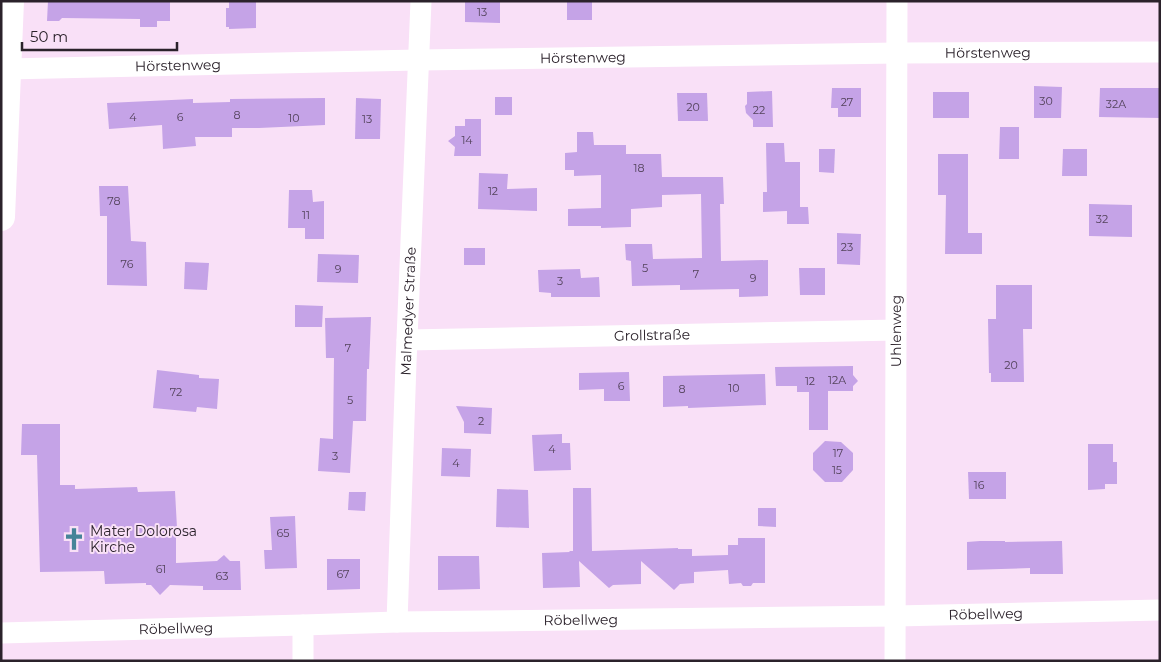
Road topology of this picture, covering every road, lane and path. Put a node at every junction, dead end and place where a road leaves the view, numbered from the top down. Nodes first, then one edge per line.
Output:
1 (10, 1) edge
2 (421, 1) edge
3 (897, 1) edge
4 (1160, 52) edge
5 (897, 53) junction
6 (418, 60) junction
7 (7, 69) junction
8 (1, 217) edge
9 (896, 330) junction
10 (407, 340) junction
11 (1160, 610) edge
12 (896, 616) junction
13 (397, 622) junction
14 (303, 626) junction
15 (1, 633) edge
16 (303, 661) edge
17 (896, 661) edge

1 - 7 street
2 - 6 street, Malmedyer Straße
3 - 5 street, Uhlenweg
4 - 5 street, Hörstenweg
5 - 6 street, Hörstenweg
5 - 9 street, Uhlenweg
6 - 7 street, Hörstenweg
6 - 10 street, Malmedyer Straße
7 - 8 street
9 - 10 street, Grollstraße
9 - 12 street, Uhlenweg
10 - 13 street, Malmedyer Straße
11 - 12 street, Röbellweg
12 - 13 street, Röbellweg
12 - 17 street, Uhlenweg
13 - 14 street, Röbellweg
14 - 15 street, Röbellweg
14 - 16 street

